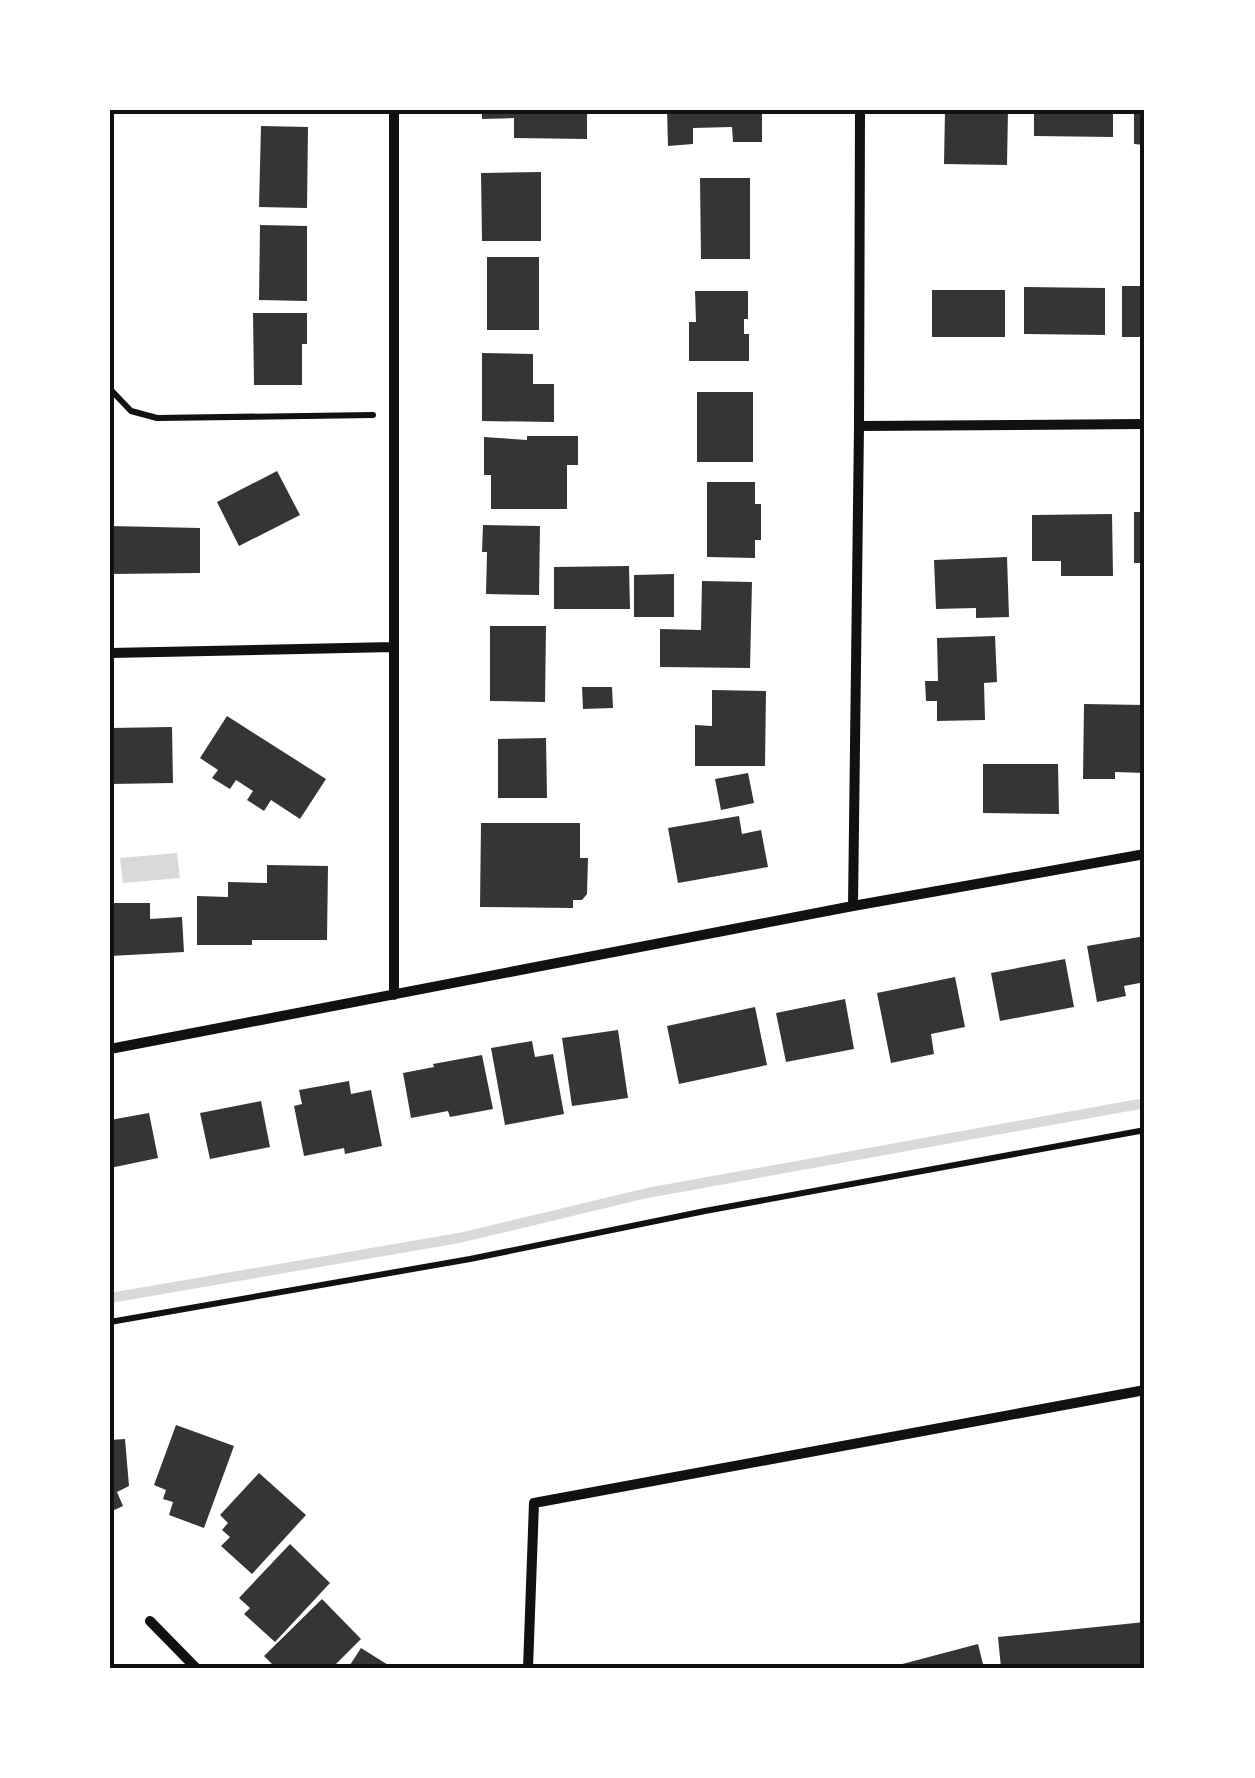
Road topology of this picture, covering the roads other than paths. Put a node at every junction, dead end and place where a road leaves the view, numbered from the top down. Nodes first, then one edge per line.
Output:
1 (394, 110) edge
2 (860, 110) edge
3 (1145, 424) edge
4 (859, 426) junction
5 (393, 647) junction
6 (110, 654) edge
7 (1145, 854) edge
8 (853, 906) junction
9 (394, 996) junction
10 (110, 1049) edge
11 (1145, 1390) edge
12 (150, 1621) dead end
13 (196, 1668) edge
14 (528, 1668) edge

1 - 5 street
2 - 4 street
3 - 4 street
4 - 8 street
5 - 6 street
5 - 9 street
7 - 8 street
8 - 9 street
9 - 10 street
11 - 14 street
12 - 13 street

